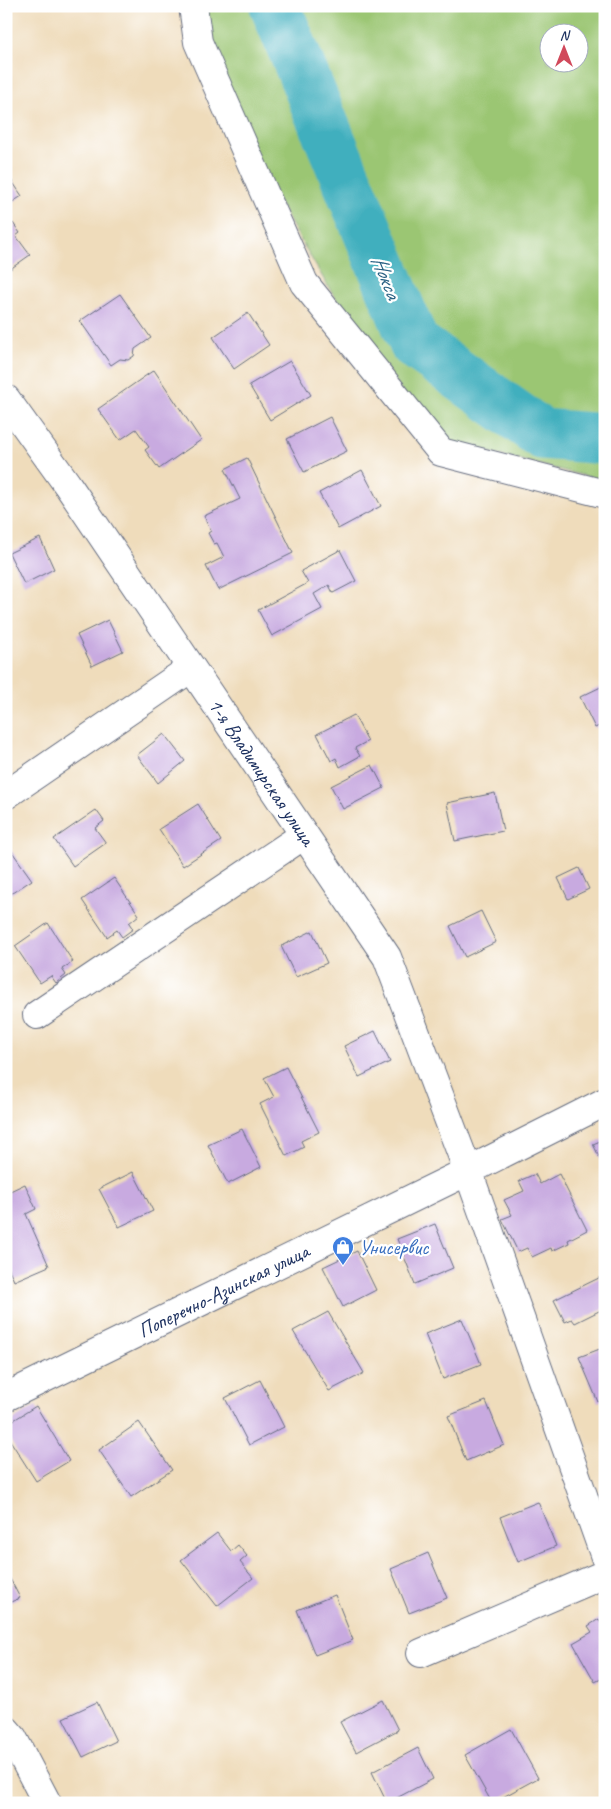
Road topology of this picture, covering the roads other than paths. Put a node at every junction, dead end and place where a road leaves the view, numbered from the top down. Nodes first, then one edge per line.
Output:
1 (193, 6) edge
2 (6, 399) edge
3 (605, 494) edge
4 (191, 668) junction
5 (6, 795) edge
6 (304, 835) junction
7 (37, 1015) dead end
8 (605, 1102) edge
9 (468, 1171) junction
10 (6, 1398) edge
11 (605, 1557) edge
12 (605, 1574) edge
13 (421, 1653) dead end
14 (6, 1730) edge
15 (47, 1803) edge

1 - 3 street
2 - 4 street, 1-я Владимирская улица
4 - 5 street
4 - 6 street, 1-я Владимирская улица
6 - 7 street
6 - 9 street, 1-я Владимирская улица
8 - 9 street, Поперечно-Азинская улица
9 - 10 street, Поперечно-Азинская улица
9 - 11 street
12 - 13 street
14 - 15 street

